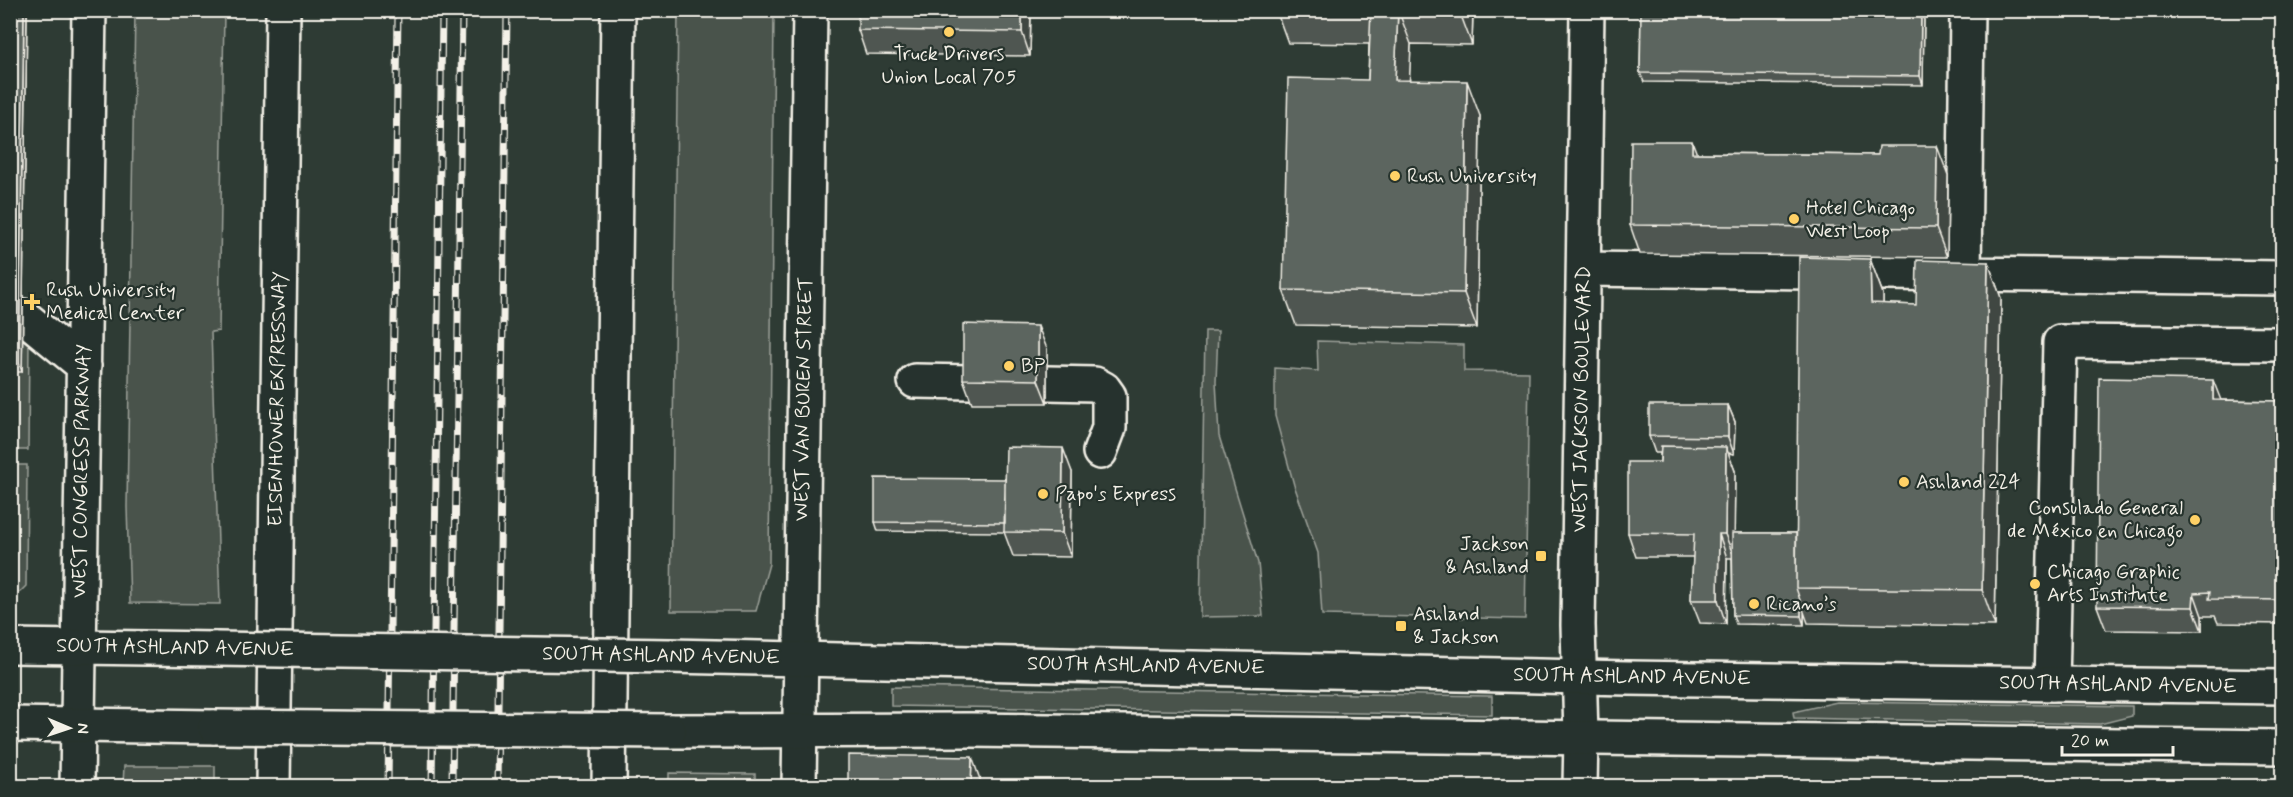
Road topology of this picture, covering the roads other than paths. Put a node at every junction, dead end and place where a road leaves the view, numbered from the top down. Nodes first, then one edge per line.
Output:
1 (89, 10) edge
2 (283, 10) edge
3 (618, 10) edge
4 (810, 10) edge
5 (1587, 10) edge
6 (1967, 10) edge
7 (1584, 269) junction
8 (1964, 274) junction
9 (2283, 278) edge
10 (23, 316) dead end
11 (2283, 344) edge
12 (84, 366) junction
13 (915, 381) dead end
14 (972, 382) edge
15 (1047, 383) dead end
16 (1100, 452) dead end
17 (10, 646) edge
18 (80, 646) junction
19 (800, 659) junction
20 (1578, 677) junction
21 (2052, 684) junction
22 (2283, 687) edge
23 (10, 724) edge
24 (78, 725) junction
25 (799, 731) junction
26 (1581, 737) junction
27 (2283, 747) edge
28 (77, 786) edge
29 (273, 786) edge
30 (609, 786) edge
31 (799, 786) edge
32 (1580, 786) edge

1 - 12 main road, WEST CONGRESS PARKWAY
2 - 29 main road, EISENHOWER EXPRESSWAY
3 - 30 main road
4 - 19 main road, WEST VAN BUREN STREET
5 - 7 main road, WEST JACKSON BOULEVARD
6 - 8 main road
7 - 8 main road
7 - 20 main road, WEST JACKSON BOULEVARD
8 - 9 main road
10 - 12 main road
11 - 21 main road
12 - 18 main road, WEST CONGRESS PARKWAY
13 - 14 main road
15 - 16 main road
17 - 18 main road, SOUTH ASHLAND AVENUE
18 - 19 main road, SOUTH ASHLAND AVENUE, bridge
18 - 24 main road, WEST CONGRESS PARKWAY
19 - 20 main road, SOUTH ASHLAND AVENUE
19 - 25 main road, WEST VAN BUREN STREET
20 - 21 main road, SOUTH ASHLAND AVENUE
20 - 26 main road, WEST JACKSON BOULEVARD
21 - 22 main road, SOUTH ASHLAND AVENUE
23 - 24 main road
24 - 25 main road, bridge
24 - 28 main road, WEST CONGRESS PARKWAY
25 - 26 main road
25 - 31 main road, WEST VAN BUREN STREET
26 - 27 main road
26 - 32 main road, WEST JACKSON BOULEVARD

